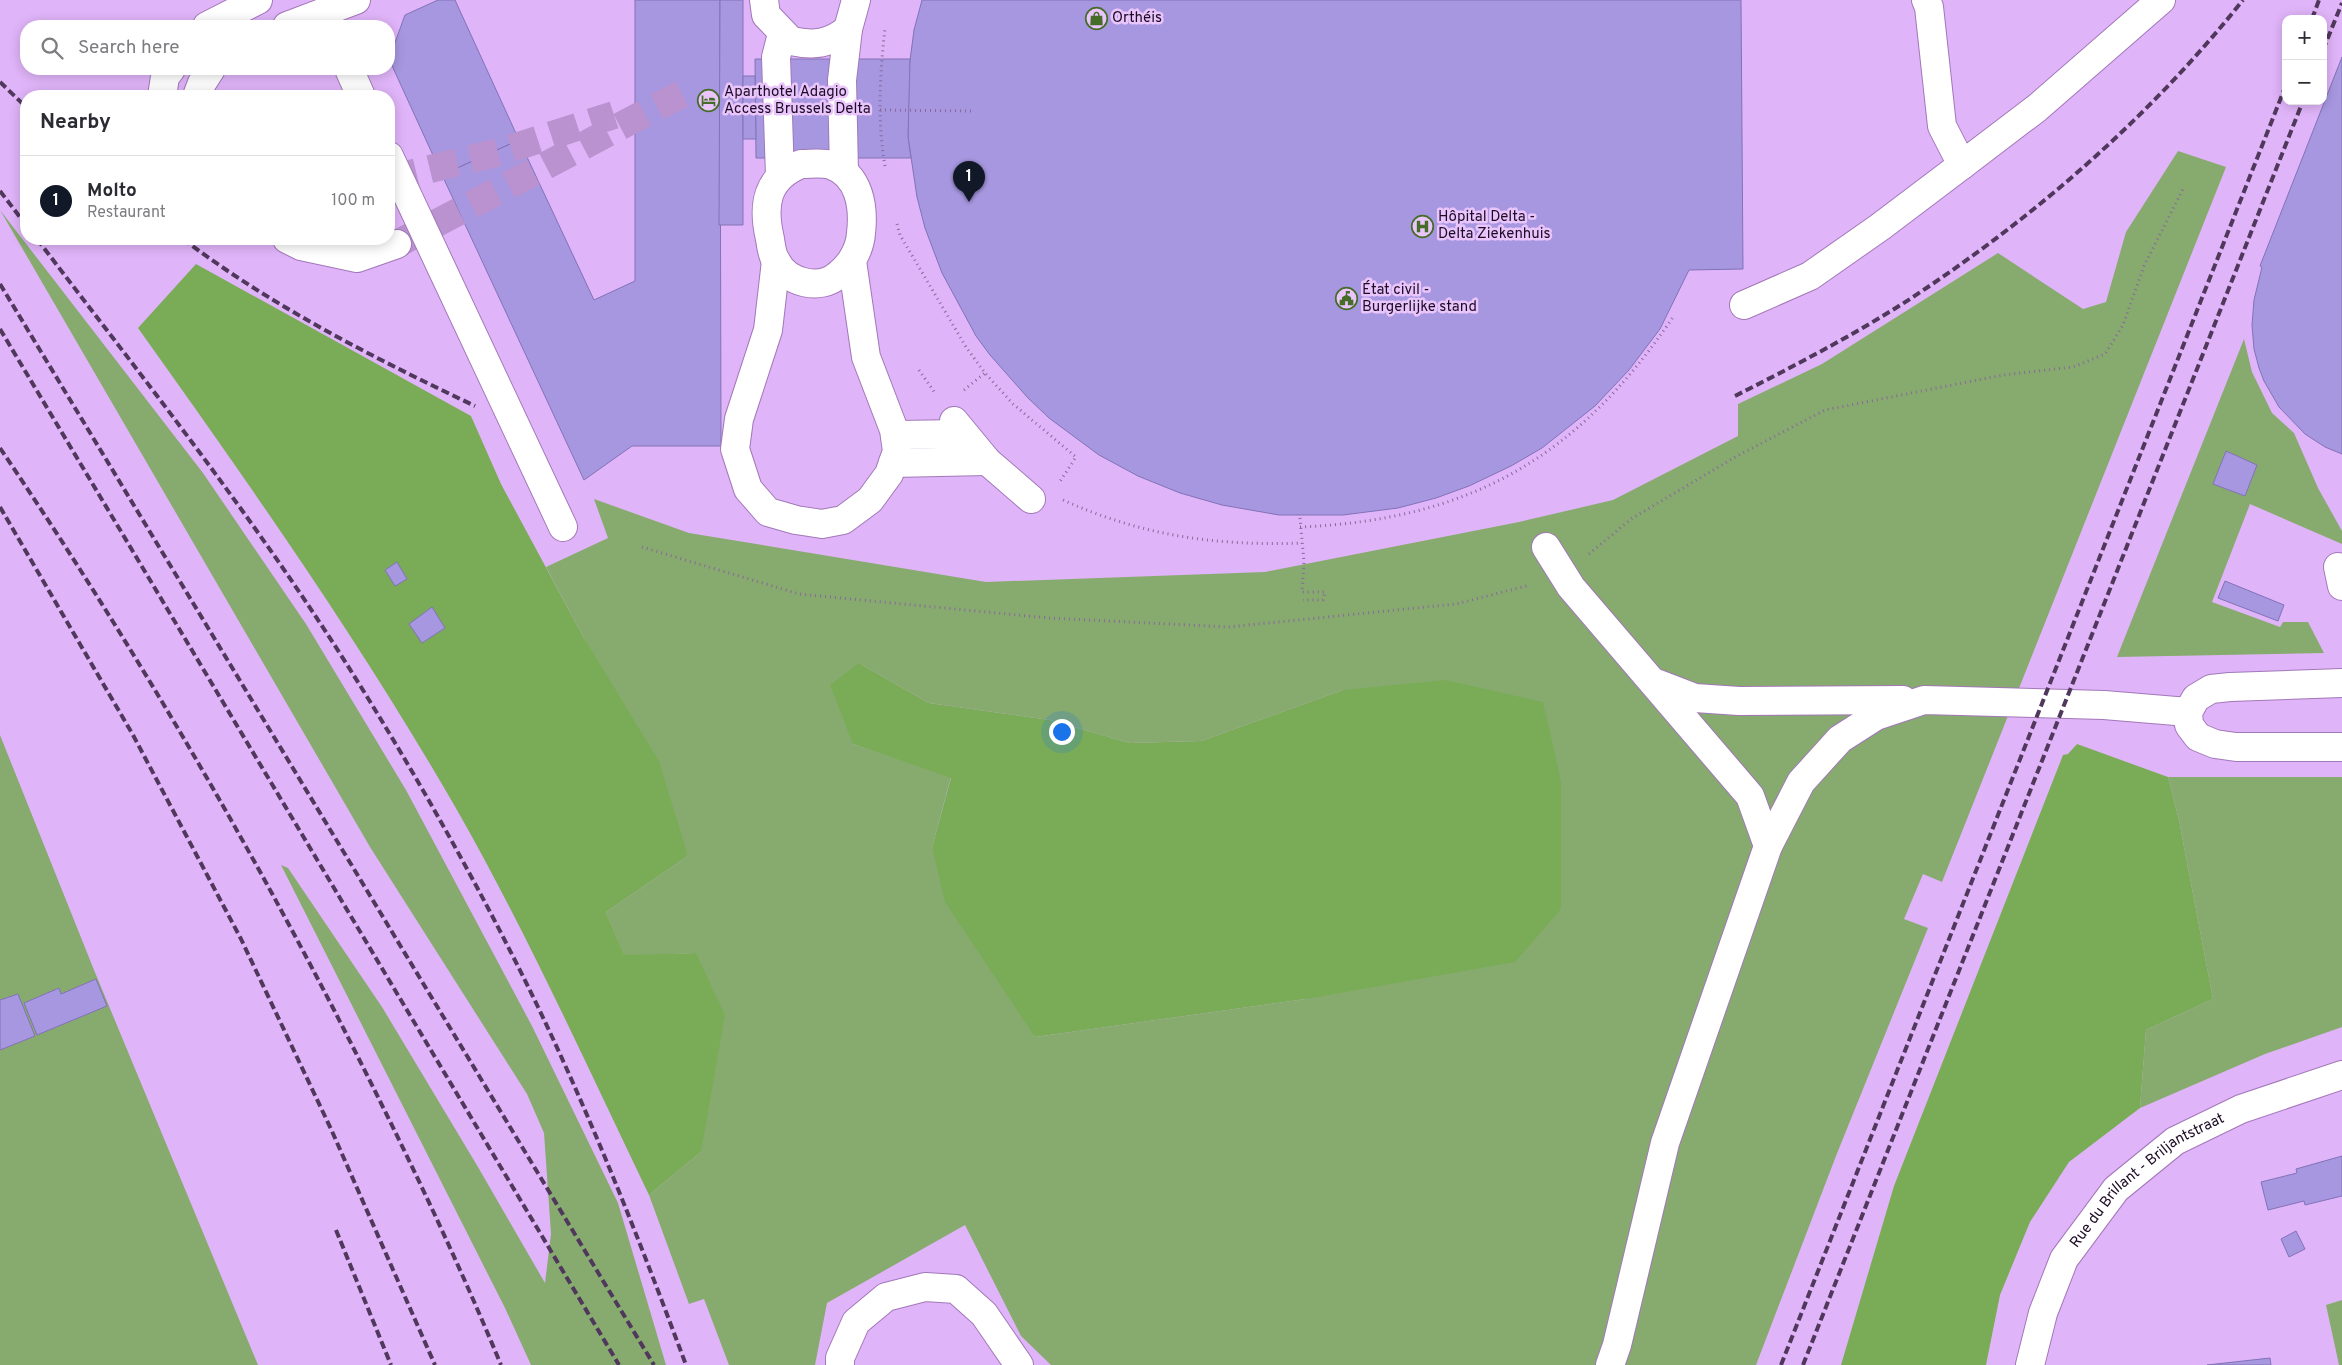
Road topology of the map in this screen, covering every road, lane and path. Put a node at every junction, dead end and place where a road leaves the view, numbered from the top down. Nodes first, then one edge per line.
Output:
1 (258, 0) edge
2 (356, 0) edge
3 (365, 0) edge
4 (764, 0) edge
5 (856, 0) edge
6 (1926, 0) edge
7 (2161, 0) edge
8 (887, 18) dead end
9 (219, 20) edge
10 (303, 20) edge
11 (350, 20) edge
12 (848, 29) junction
13 (782, 34) junction
14 (166, 75) edge
15 (207, 75) edge
16 (163, 90) edge
17 (200, 90) edge
18 (880, 110) junction
19 (972, 112) dead end
20 (1962, 165) junction
21 (395, 169) edge
22 (844, 172) junction
23 (886, 172) dead end
24 (780, 176) junction
25 (2183, 189) dead end
26 (896, 217) dead end
27 (299, 245) edge
28 (394, 245) tunnel mouth
29 (776, 261) junction
30 (852, 261) junction
31 (1744, 305) dead end
32 (1673, 317) dead end
33 (895, 435) junction
34 (987, 461) junction
35 (893, 463) junction
36 (1056, 487) dead end
37 (1059, 498) dead end
38 (1031, 499) dead end
39 (1300, 518) dead end
40 (564, 527) dead end
41 (1300, 527) junction
42 (1302, 543) junction
43 (642, 547) dead end
44 (1546, 547) dead end
45 (1563, 576) junction
46 (1303, 600) dead end
47 (1654, 682) junction
48 (2342, 683) edge
49 (1924, 700) junction
50 (2188, 712) junction
51 (2342, 746) edge
52 (1768, 846) junction
53 (2342, 1075) edge
54 (840, 1365) edge
55 (1019, 1365) edge
56 (1610, 1365) edge
57 (2030, 1365) edge

1 - 9 street
2 - 10 street
3 - 11 street
4 - 13 street
5 - 12 street
6 - 20 street
7 - 20 street
8 - 18 path
12 - 13 street
12 - 22 street
13 - 24 street
14 - 16 street
15 - 17 street
18 - 19 path
18 - 23 path
20 - 31 street
21 - 40 street
22 - 24 street
22 - 30 street
24 - 29 street
25 - 45 path
26 - 36 path
27 - 28 street
29 - 30 street
29 - 35 street
30 - 33 street
32 - 41 path
33 - 34 street
33 - 35 street
34 - 35 street
34 - 38 street
37 - 42 path
39 - 41 path
41 - 42 path
42 - 46 path
43 - 45 path
44 - 45 street
45 - 47 street
47 - 49 street
47 - 52 street
48 - 50 street
49 - 50 street
49 - 52 street
50 - 51 street
52 - 56 street
53 - 57 street, Rue du Brillant - Briljantstraat
54 - 55 street

